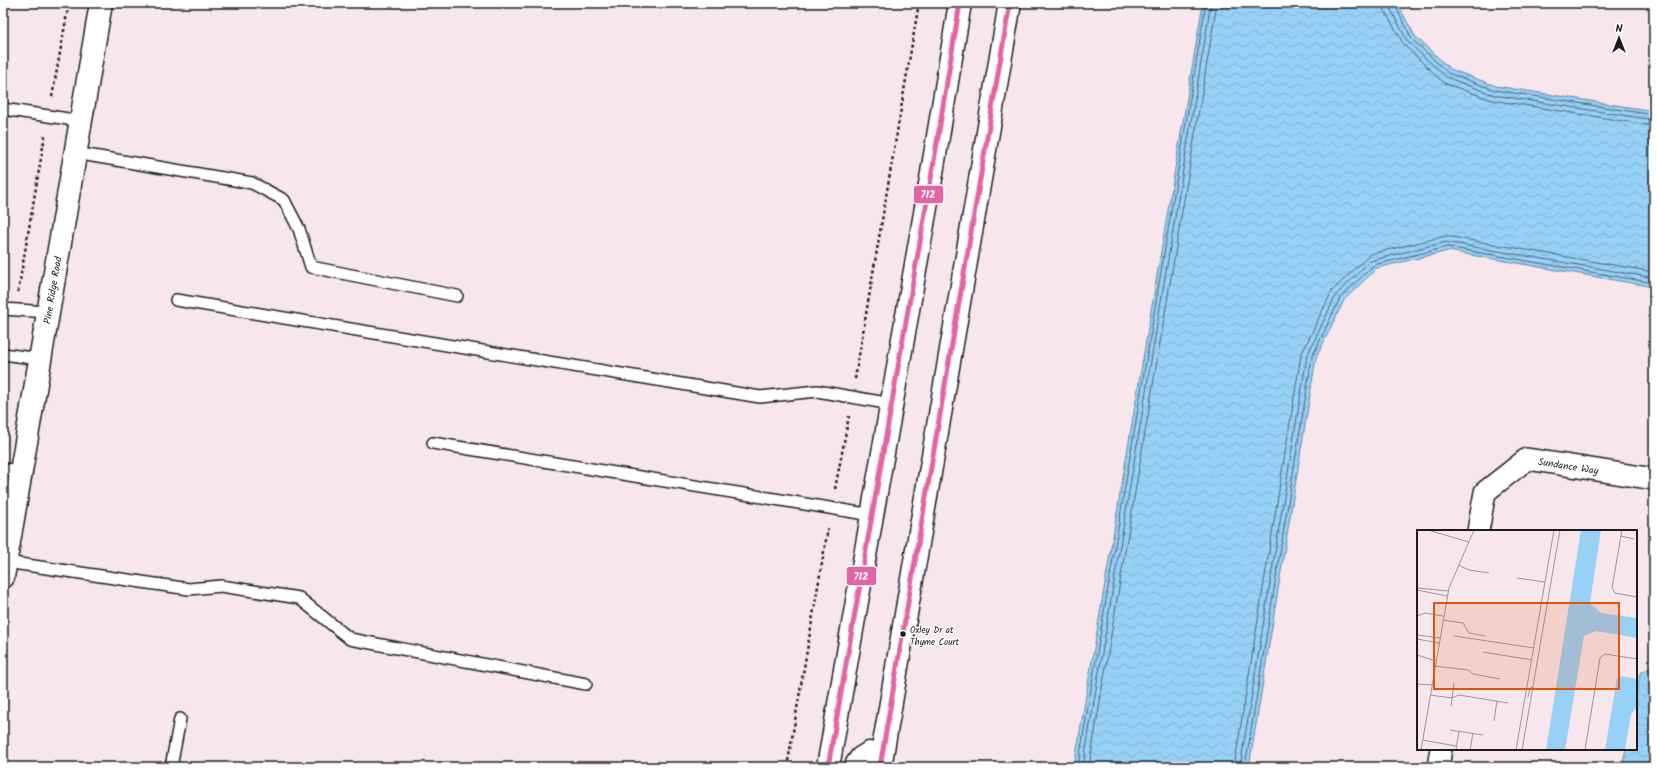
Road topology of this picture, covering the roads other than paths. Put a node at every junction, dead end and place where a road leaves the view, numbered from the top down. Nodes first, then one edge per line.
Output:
1 (101, 3) edge
2 (960, 3) edge
3 (1010, 3) edge
4 (3, 109) edge
5 (81, 121) junction
6 (76, 153) junction
7 (457, 296) dead end
8 (176, 300) dead end
9 (3, 310) edge
10 (48, 312) junction
11 (3, 354) edge
12 (40, 360) junction
13 (892, 404) junction
14 (433, 443) dead end
15 (12, 470) edge
16 (1654, 479) edge
17 (872, 515) junction
18 (8, 518) edge
19 (1478, 530) edge
20 (4, 569) edge
21 (586, 684) dead end
22 (180, 719) dead end
23 (1441, 750) edge
24 (881, 761) edge
25 (171, 767) edge
26 (828, 767) edge
27 (855, 767) edge
28 (1438, 767) edge

1 - 5 main road, Pine Ridge Road
2 - 13 main road
3 - 24 main road
4 - 5 lane
5 - 6 main road, Pine Ridge Road
6 - 7 lane
6 - 10 main road, Pine Ridge Road
8 - 13 lane
9 - 10 lane
10 - 12 main road, Pine Ridge Road
11 - 12 lane
12 - 15 main road, Pine Ridge Road
13 - 17 main road
14 - 17 lane
15 - 18 main road, Pine Ridge Road
16 - 19 street, Sundance Way
17 - 26 main road
18 - 20 main road, Pine Ridge Road
20 - 21 lane
22 - 25 lane
23 - 28 street
24 - 27 main road

